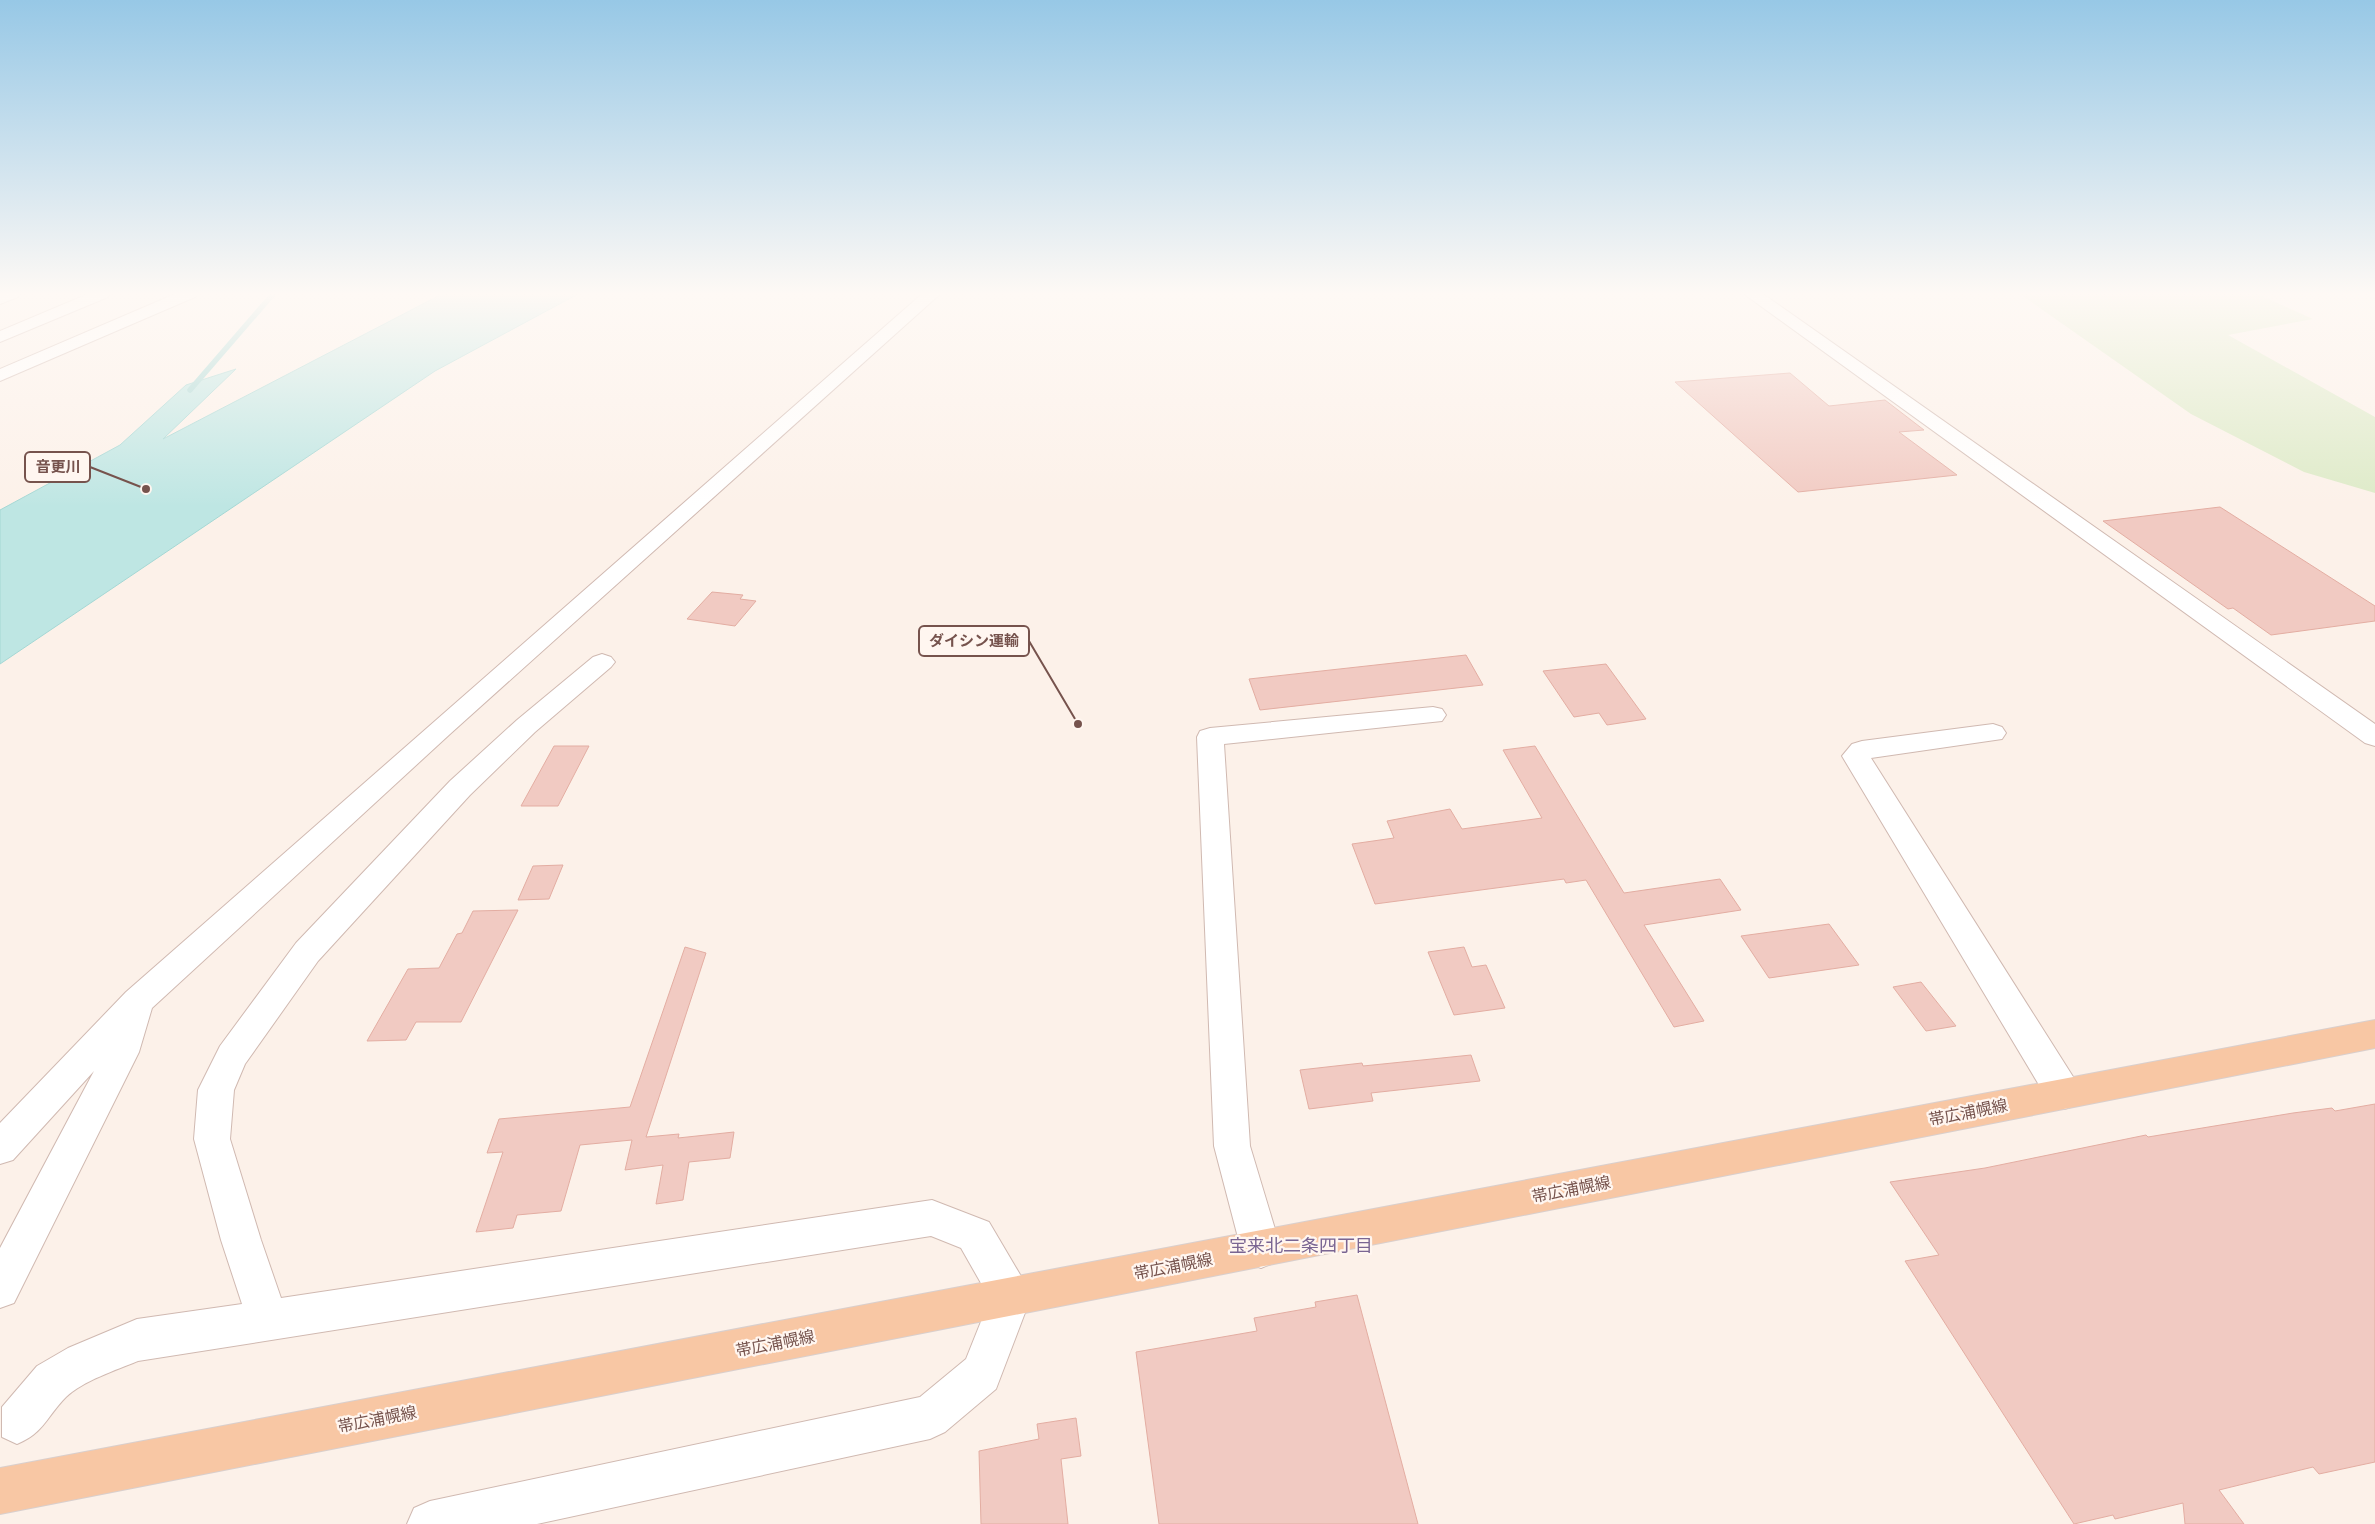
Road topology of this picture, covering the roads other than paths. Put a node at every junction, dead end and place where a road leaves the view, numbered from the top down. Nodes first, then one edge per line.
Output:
1 (25, 365) edge
2 (852, 365) edge
3 (1852, 365) edge
4 (0, 376) edge
5 (602, 662) dead end
6 (1433, 715) dead end
7 (1993, 733) dead end
8 (2375, 737) edge
9 (138, 1001) junction
10 (2375, 1034) edge
11 (2064, 1094) junction
12 (0, 1148) edge
13 (1261, 1250) junction
14 (0, 1289) edge
15 (1011, 1297) junction
16 (268, 1320) junction
17 (17, 1422) dead end
18 (0, 1492) edge
19 (430, 1524) edge

1 - 4 street
2 - 9 street
3 - 8 street
5 - 16 street
6 - 13 street
7 - 11 street
9 - 12 street
9 - 14 street
10 - 11 main road, 帯広浦幌線
11 - 13 main road, 帯広浦幌線
13 - 15 main road, 帯広浦幌線
15 - 16 street
15 - 18 main road, 帯広浦幌線
15 - 19 street
16 - 17 street

